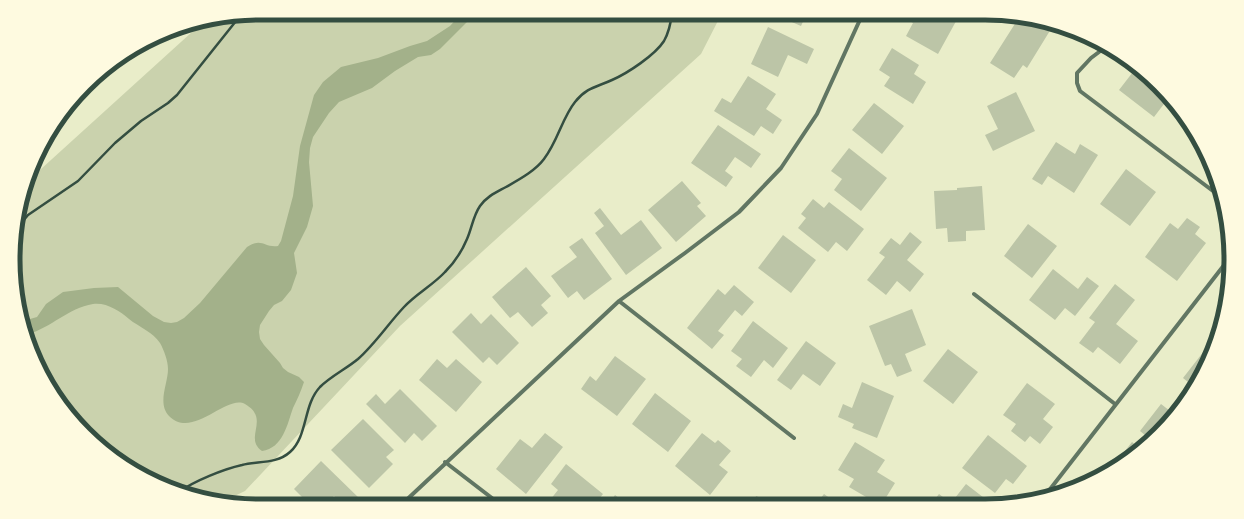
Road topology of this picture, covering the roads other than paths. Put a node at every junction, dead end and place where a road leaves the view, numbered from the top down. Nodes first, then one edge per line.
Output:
1 (860, 20) edge
2 (1101, 50) edge
3 (1214, 192) edge
4 (1224, 266) edge
5 (974, 294) dead end
6 (619, 301) junction
7 (1115, 404) junction
8 (794, 438) dead end
9 (446, 462) junction
10 (1049, 490) edge
11 (407, 499) edge
12 (493, 499) edge

1 - 6 street
2 - 3 street
4 - 7 street
5 - 7 street
6 - 8 street
6 - 9 street
7 - 10 street
9 - 11 street
9 - 12 street

